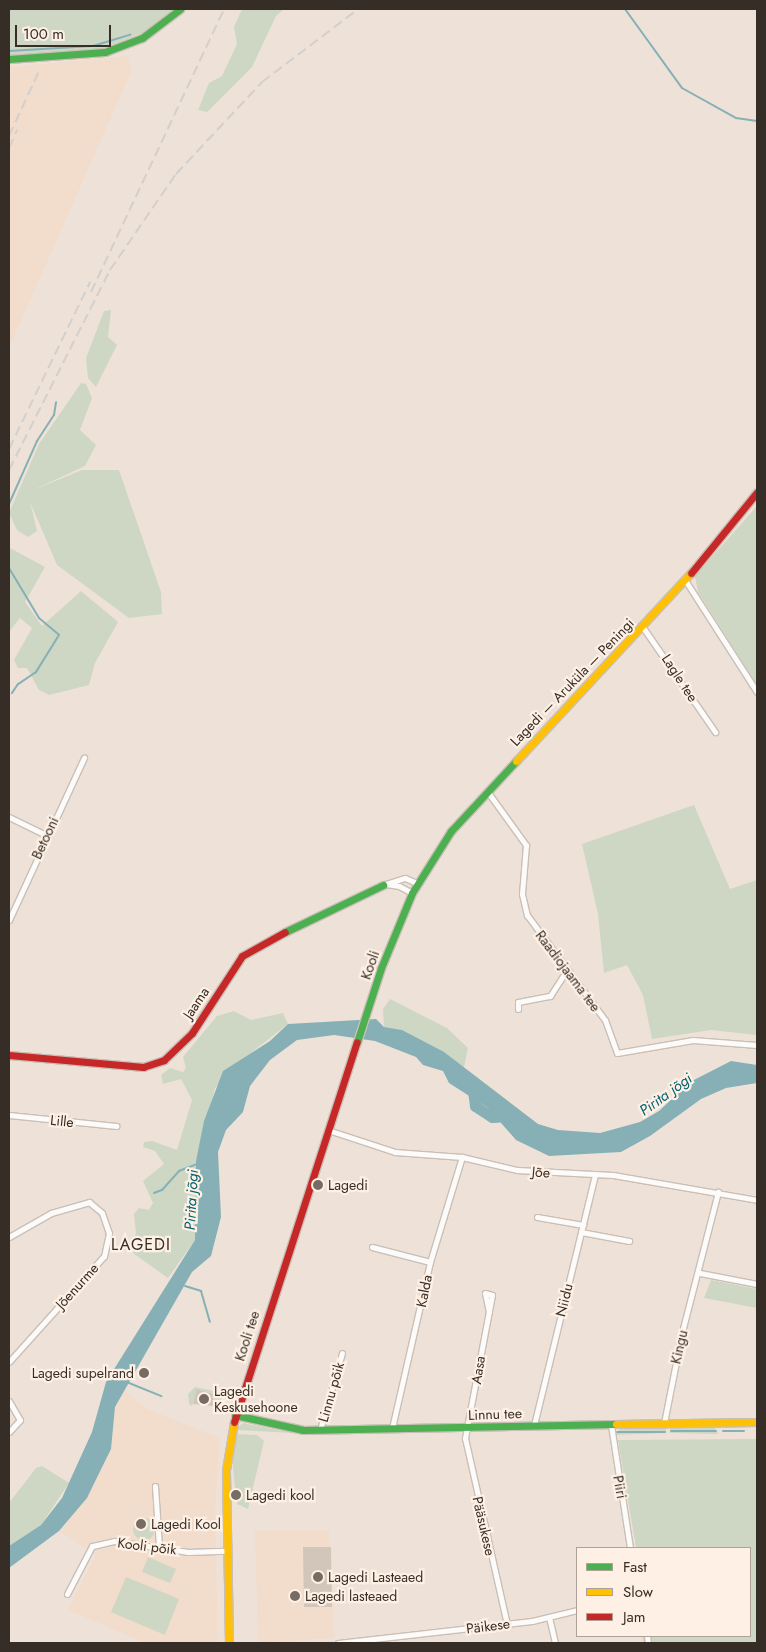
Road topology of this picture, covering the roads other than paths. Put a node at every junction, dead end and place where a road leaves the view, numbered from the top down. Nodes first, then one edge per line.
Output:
1 (180, 9) edge
2 (9, 59) edge
3 (757, 492) edge
4 (685, 580) junction
5 (642, 626) junction
6 (757, 692) edge
7 (714, 732) dead end
8 (84, 758) dead end
9 (486, 790) junction
10 (9, 817) edge
11 (46, 836) junction
12 (417, 883) junction
13 (383, 885) junction
14 (412, 894) junction
15 (9, 920) edge
16 (567, 970) junction
17 (518, 1009) dead end
18 (757, 1045) edge
19 (356, 1047) joint
20 (9, 1055) edge
21 (9, 1116) edge
22 (116, 1126) dead end
23 (328, 1130) junction
24 (462, 1157) junction
25 (595, 1174) junction
26 (718, 1192) junction
27 (757, 1200) edge
28 (537, 1217) dead end
29 (583, 1225) junction
30 (581, 1232) junction
31 (9, 1237) edge
32 (629, 1241) dead end
33 (372, 1248) dead end
34 (430, 1262) junction
35 (700, 1273) junction
36 (757, 1284) edge
37 (489, 1312) dead end
38 (342, 1353) dead end
39 (9, 1362) edge
40 (9, 1401) edge
41 (235, 1415) junction
42 (757, 1422) edge
43 (664, 1423) junction
44 (534, 1425) junction
45 (611, 1425) junction
46 (465, 1427) junction
47 (392, 1428) junction
48 (320, 1430) junction
49 (9, 1432) edge
50 (155, 1486) dead end
51 (159, 1546) junction
52 (630, 1547) edge
53 (226, 1551) junction
54 (67, 1594) dead end
55 (576, 1610) edge
56 (549, 1617) junction
57 (507, 1624) junction
58 (352, 1642) edge
59 (229, 1643) edge
60 (338, 1643) edge
61 (555, 1643) edge

1 - 2 street
3 - 4 street, Lagedi — Aruküla — Peningi
4 - 5 street, Lagedi — Aruküla — Peningi
4 - 6 street
5 - 7 street, Lagle tee
5 - 9 street, Lagedi — Aruküla — Peningi
8 - 11 street, Betooni
9 - 12 street, Lagedi — Aruküla — Peningi
9 - 16 street, Raadiojaama tee
10 - 11 street
11 - 15 street, Betooni
12 - 13 street, Jaama
12 - 14 street, Lagedi — Aruküla — Peningi
13 - 14 street
13 - 20 street, Jaama
14 - 19 street, Kooli
16 - 17 street
16 - 18 street, Raadiojaama tee
19 - 23 street, Kooli tee
21 - 22 street, Lille
23 - 24 street, Jõe
23 - 41 street, Kooli tee
24 - 25 street, Jõe
24 - 34 street, Kalda
25 - 26 street, Jõe
25 - 29 street, Niidu
26 - 27 street, Jõe
26 - 35 street, Kingu
28 - 29 street
29 - 30 street, Niidu
30 - 32 street
30 - 44 street, Niidu
31 - 39 street, Jõenurme
33 - 34 street
34 - 47 street, Kalda
35 - 36 street
35 - 43 street, Kingu
37 - 46 street, Aasa
38 - 48 street, Linnu põik
40 - 49 street
41 - 48 street, Linnu tee
41 - 53 street, Kooli tee
42 - 43 street, Linnu tee
43 - 45 street, Linnu tee
44 - 45 street, Linnu tee
44 - 46 street, Linnu tee
45 - 52 street, Piiri
46 - 47 street, Linnu tee
46 - 57 street, Pääsukese
47 - 48 street, Linnu tee
50 - 51 street
51 - 53 street, Kooli põik
51 - 54 street, Kooli põik
53 - 59 street, Kooli tee
55 - 56 street, Päikese
56 - 57 street, Päikese
56 - 61 street
57 - 58 street, Päikese
58 - 60 street, Päikese

